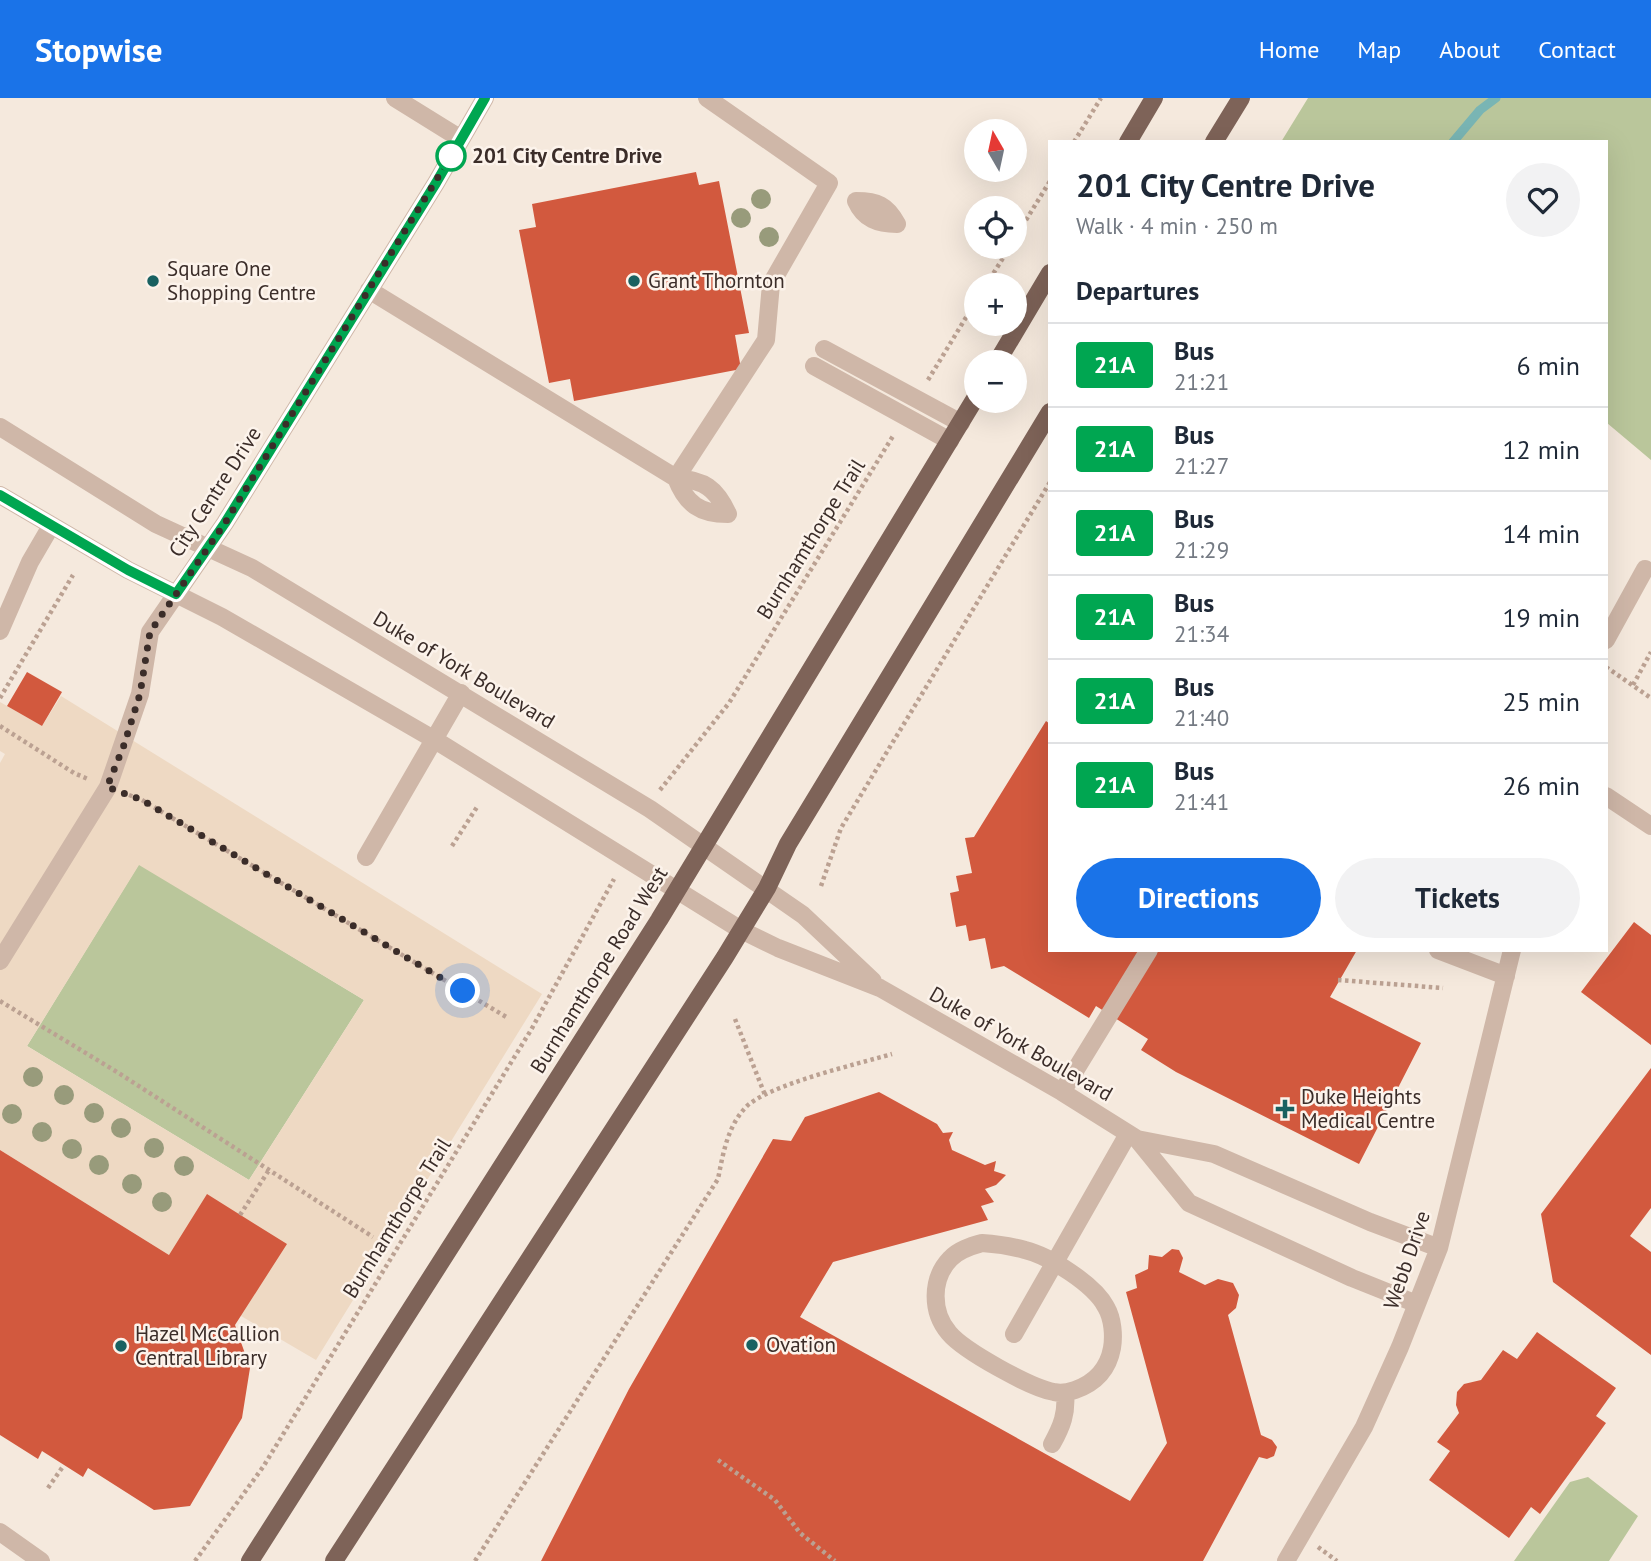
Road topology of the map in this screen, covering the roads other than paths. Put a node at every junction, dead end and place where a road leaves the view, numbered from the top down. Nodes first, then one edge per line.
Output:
1 (395, 98) edge
2 (485, 98) edge
3 (707, 98) edge
4 (1154, 98) edge
5 (1241, 98) edge
6 (461, 139) junction
7 (1129, 140) edge
8 (1215, 140) edge
9 (1048, 276) edge
10 (369, 289) junction
11 (824, 349) dead end
12 (1004, 350) edge
13 (814, 366) dead end
14 (967, 413) edge
15 (1048, 415) edge
16 (961, 423) junction
17 (0, 427) edge
18 (950, 441) junction
19 (0, 495) edge
20 (51, 526) junction
21 (208, 548) junction
22 (1645, 569) dead end
23 (176, 594) junction
24 (0, 631) edge
25 (1608, 636) edge
26 (461, 693) junction
27 (435, 740) junction
28 (1608, 797) edge
29 (1651, 826) edge
30 (704, 847) junction
31 (366, 857) dead end
32 (766, 888) junction
33 (677, 892) junction
34 (741, 930) junction
35 (1148, 952) edge
36 (1443, 952) edge
37 (1511, 952) edge
38 (0, 961) edge
39 (1506, 976) junction
40 (880, 988) junction
41 (1062, 1092) junction
42 (1133, 1136) junction
43 (1439, 1248) junction
44 (1054, 1262) junction
45 (1417, 1304) junction
46 (1014, 1334) dead end
47 (1065, 1393) junction
48 (1052, 1444) dead end
49 (0, 1532) edge
50 (41, 1561) edge
51 (250, 1561) edge
52 (334, 1561) edge
53 (1286, 1561) edge

1 - 6 street
2 - 6 street, City Centre Drive
3 - 10 street
4 - 7 main road
5 - 8 main road
6 - 10 street, City Centre Drive
9 - 12 main road
10 - 21 street, City Centre Drive
11 - 16 street
13 - 18 street
14 - 16 main road, Burnhamthorpe Road West
15 - 32 main road
16 - 18 main road, Burnhamthorpe Road West
17 - 21 street, Duke of York Boulevard
18 - 30 main road, Burnhamthorpe Road West
19 - 20 street, Duke of York Boulevard
20 - 23 street, Duke of York Boulevard
20 - 24 street
21 - 23 street, City Centre Drive
21 - 26 street, Duke of York Boulevard
22 - 25 street
23 - 27 street, Duke of York Boulevard
23 - 38 street, City Centre Drive
26 - 27 street
26 - 30 street, Duke of York Boulevard
27 - 31 street
27 - 33 street, Duke of York Boulevard
28 - 29 street
30 - 32 street, Duke of York Boulevard
30 - 33 main road, Burnhamthorpe Road West
32 - 34 main road
32 - 40 street, Duke of York Boulevard
33 - 34 street, Duke of York Boulevard
33 - 51 main road, Burnhamthorpe Road West
34 - 40 street, Duke of York Boulevard
34 - 52 main road
35 - 41 street
36 - 39 street
37 - 39 street, Webb Drive
39 - 43 street, Webb Drive
40 - 41 street, Duke of York Boulevard
41 - 42 street, Duke of York Boulevard
42 - 43 street, Duke of York Boulevard
42 - 44 street
42 - 45 street, Duke of York Boulevard
43 - 45 street, Webb Drive
44 - 46 street
44 - 47 street
44 - 47 street
45 - 53 street, Webb Drive
47 - 48 street
49 - 50 street

